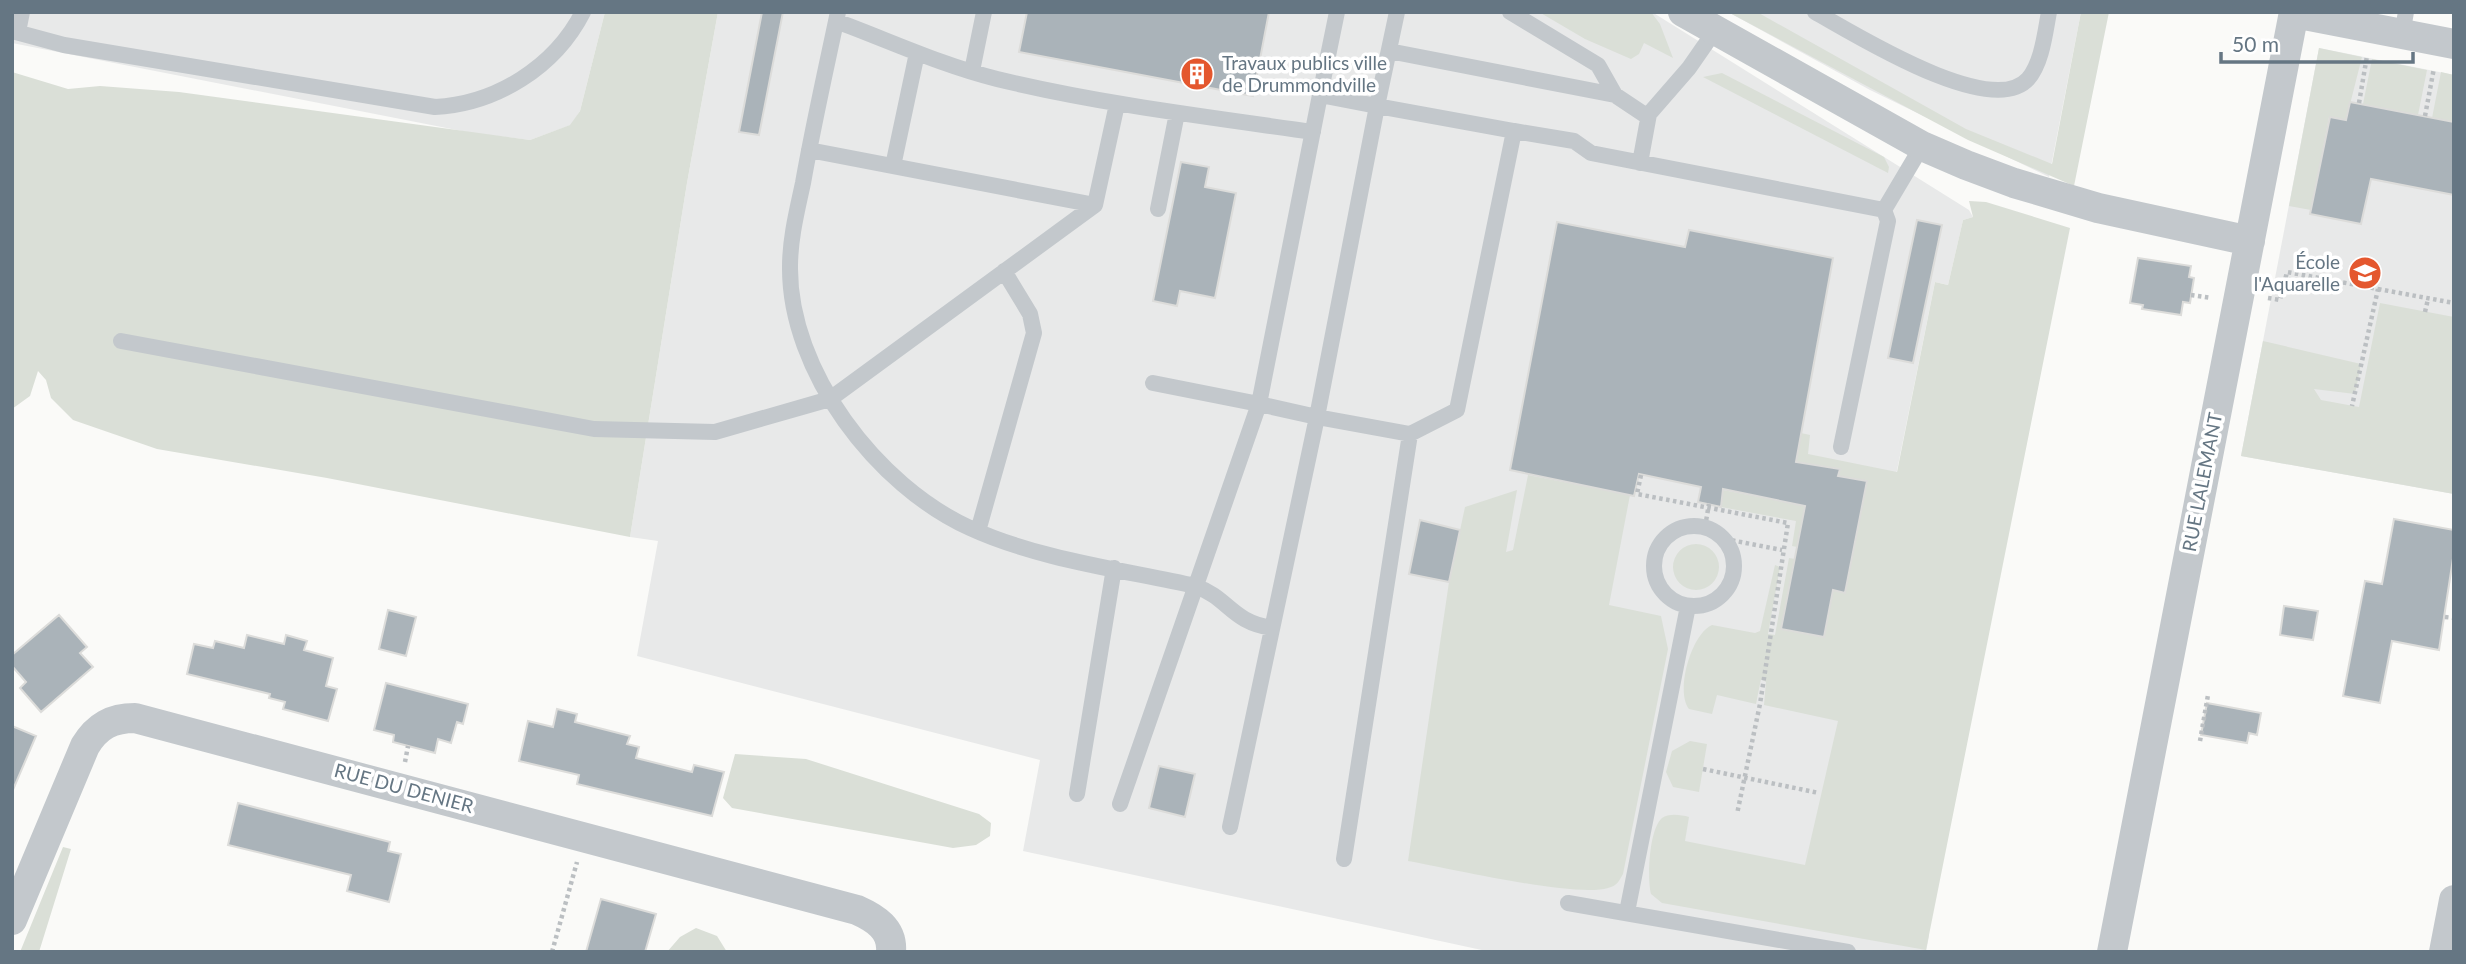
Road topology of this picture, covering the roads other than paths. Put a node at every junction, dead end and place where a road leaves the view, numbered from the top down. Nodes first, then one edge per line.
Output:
1 (22, 12) edge
2 (583, 12) edge
3 (984, 12) edge
4 (1337, 12) edge
5 (1397, 12) edge
6 (1510, 12) edge
7 (1683, 12) edge
8 (1815, 12) edge
9 (2049, 12) edge
10 (2294, 13) edge
11 (837, 17) edge
12 (2352, 18) edge
13 (2404, 23) edge
14 (15, 32) edge
15 (1713, 32) junction
16 (2454, 44) edge
17 (1389, 51) junction
18 (917, 53) junction
19 (972, 71) junction
20 (1320, 95) junction
21 (1615, 95) junction
22 (1116, 104) junction
23 (1377, 106) junction
24 (1177, 113) junction
25 (1648, 117) junction
26 (1514, 131) junction
27 (1313, 132) junction
28 (1922, 146) junction
29 (809, 150) junction
30 (1640, 163) junction
31 (893, 166) junction
32 (1095, 205) junction
33 (1157, 208) dead end
34 (1884, 210) junction
35 (2250, 241) junction
36 (1004, 271) junction
37 (121, 341) dead end
38 (1153, 383) dead end
39 (830, 399) junction
40 (1259, 404) junction
41 (1317, 417) junction
42 (1410, 433) junction
43 (1842, 447) dead end
44 (978, 531) junction
45 (1114, 568) junction
46 (1195, 586) junction
47 (1688, 606) junction
48 (1272, 628) junction
49 (1077, 794) dead end
50 (1120, 804) dead end
51 (1230, 827) dead end
52 (1344, 859) dead end
53 (2454, 900) edge
54 (1569, 903) dead end
55 (1628, 912) junction
56 (12, 920) edge
57 (891, 952) edge
58 (1848, 952) edge
59 (2112, 952) edge
60 (2444, 952) edge

1 - 14 lane
2 - 14 lane
3 - 19 lane
4 - 20 lane
5 - 17 lane
6 - 21 lane
7 - 15 street
8 - 9 lane
10 - 12 street
10 - 35 street, RUE LALEMANT
11 - 18 lane
11 - 29 lane
12 - 13 street
13 - 16 street
15 - 25 lane
15 - 28 street
17 - 21 lane
17 - 23 lane
18 - 19 lane
18 - 31 lane
19 - 22 lane
20 - 23 lane
20 - 27 lane
21 - 25 lane
22 - 24 lane
22 - 32 lane
23 - 26 lane
23 - 41 lane
24 - 27 lane
24 - 33 lane
25 - 30 lane
26 - 30 lane
26 - 42 lane
27 - 40 lane
28 - 34 lane
28 - 35 street
29 - 31 lane
29 - 39 lane
30 - 34 lane
31 - 32 lane
32 - 36 lane
34 - 43 lane
35 - 59 street, RUE LALEMANT
36 - 39 lane
36 - 44 lane
37 - 39 lane
38 - 40 lane
39 - 44 lane
40 - 41 lane
40 - 46 lane
41 - 42 lane
41 - 48 lane
42 - 52 lane
44 - 45 lane
45 - 46 lane
45 - 49 lane
46 - 48 lane
46 - 50 lane
47 - 47 lane
47 - 55 lane
48 - 51 lane
53 - 60 street
54 - 55 lane
55 - 58 lane
56 - 57 street, RUE DU DENIER

